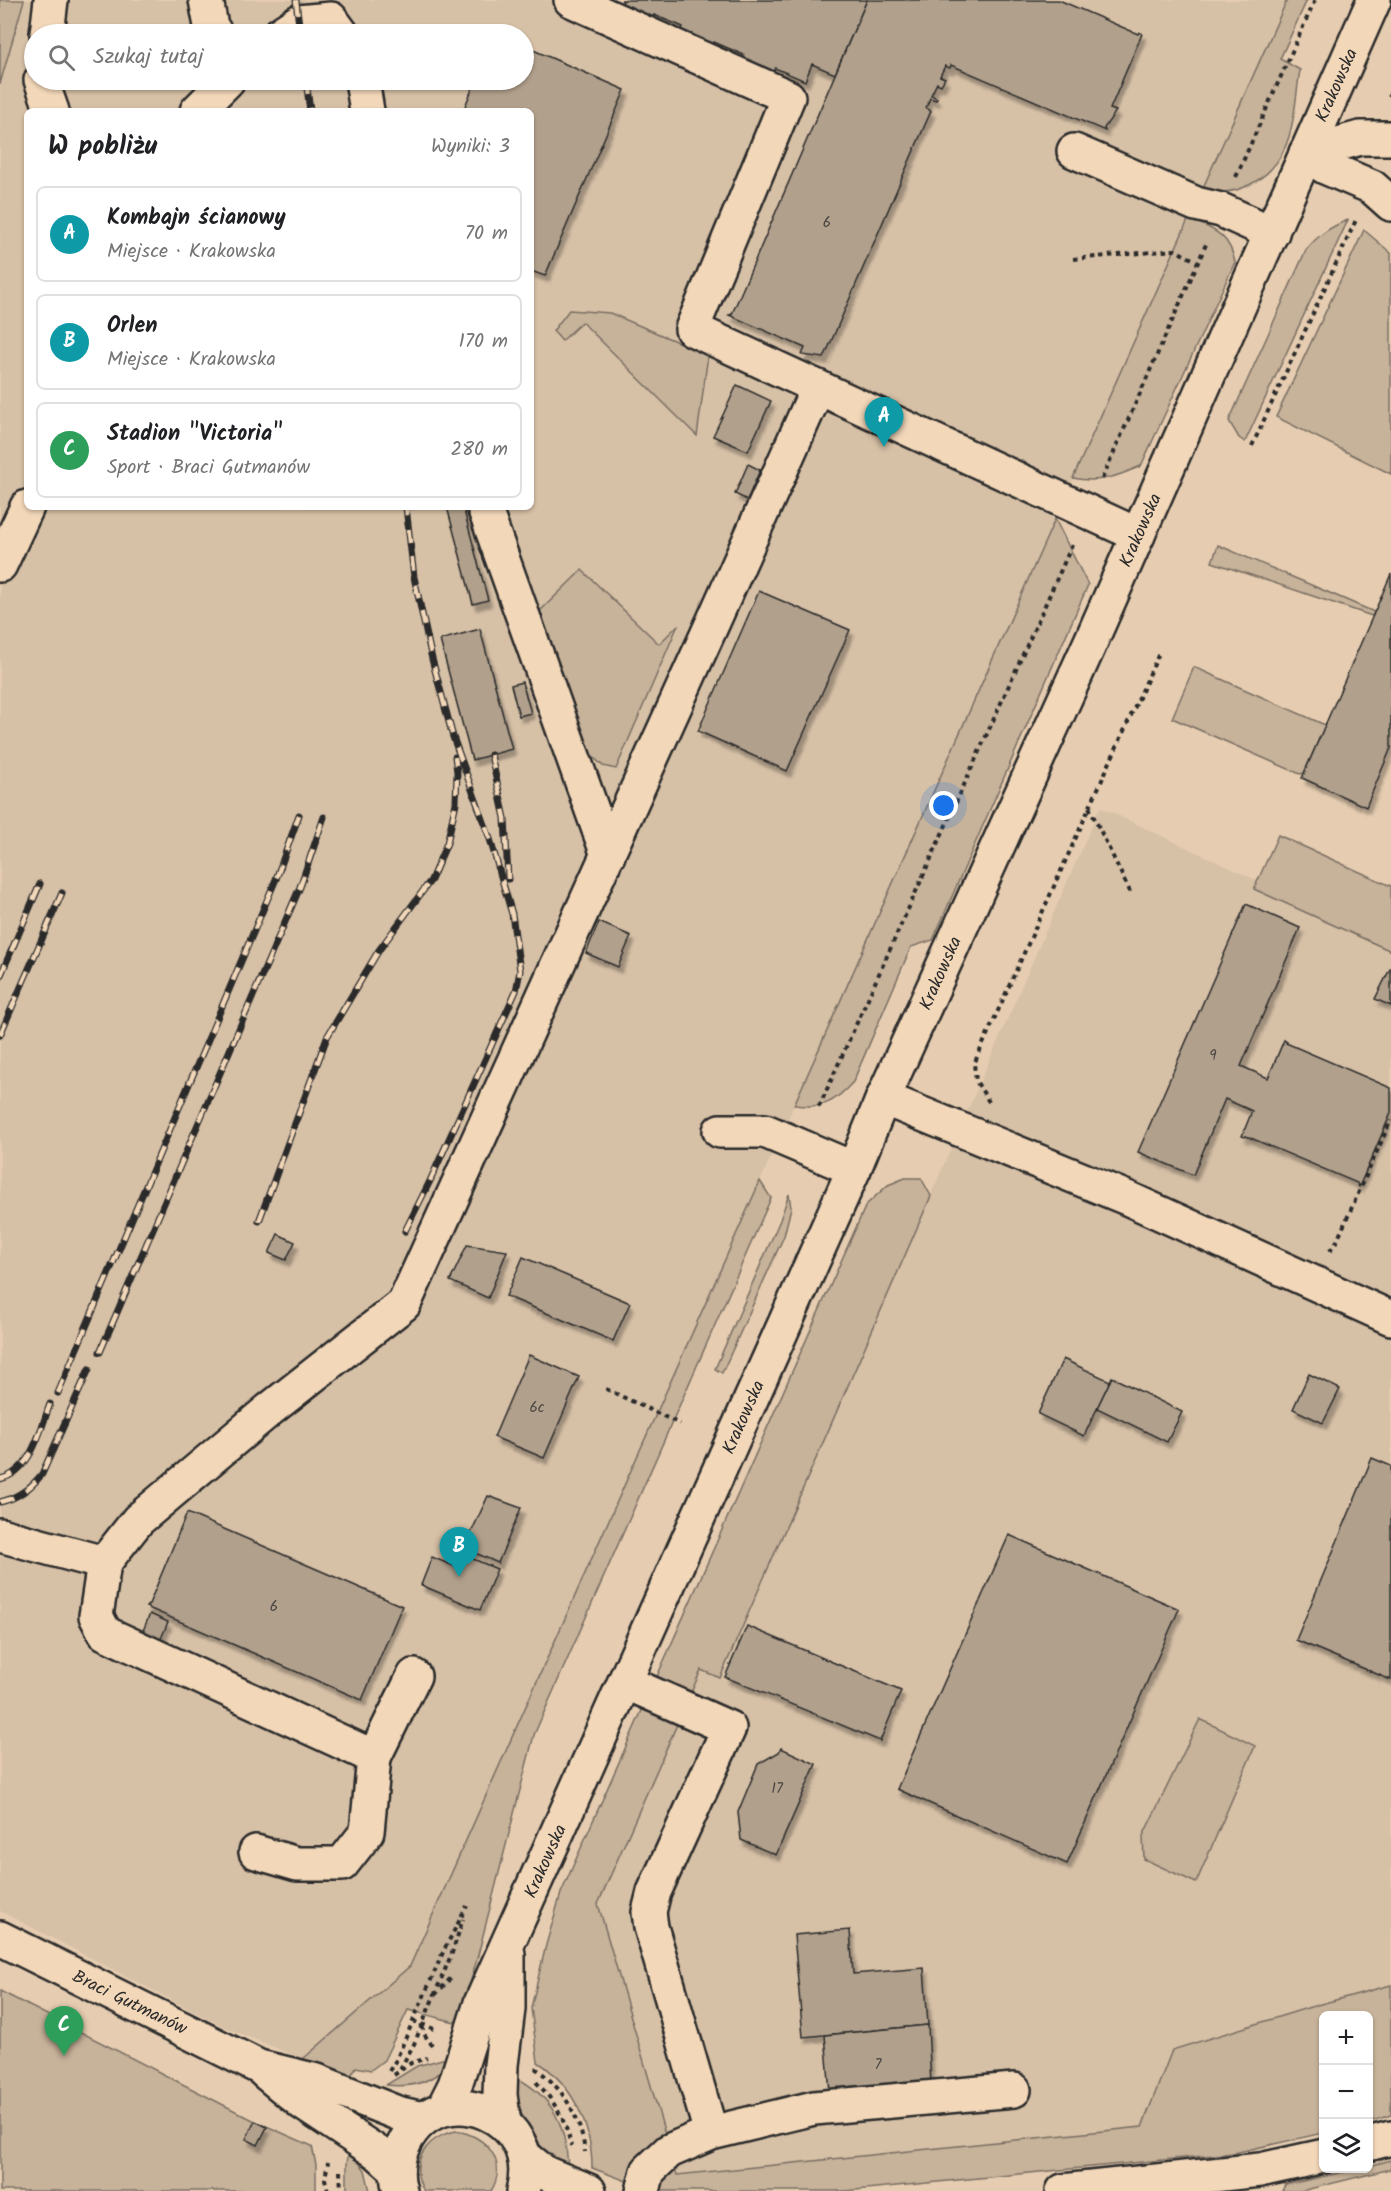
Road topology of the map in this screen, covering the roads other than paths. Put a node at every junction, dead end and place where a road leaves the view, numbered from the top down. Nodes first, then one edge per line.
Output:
1 (51, 0) edge
2 (206, 0) edge
3 (571, 0) edge
4 (1374, 0) edge
5 (338, 18) edge
6 (48, 24) edge
7 (211, 24) edge
8 (295, 24) edge
9 (45, 90) edge
10 (218, 90) edge
11 (364, 90) edge
12 (51, 108) edge
13 (200, 108) edge
14 (367, 108) edge
15 (1391, 138) edge
16 (1074, 151) dead end
17 (1306, 153) junction
18 (1391, 204) edge
19 (1272, 233) junction
20 (818, 387) junction
21 (26, 510) edge
22 (485, 510) edge
23 (1138, 535) junction
24 (0, 565) edge
25 (609, 855) junction
26 (883, 1098) junction
27 (720, 1131) dead end
28 (854, 1169) junction
29 (1391, 1318) edge
30 (0, 1535) edge
31 (104, 1563) junction
32 (414, 1676) dead end
33 (625, 1682) junction
34 (374, 1757) junction
35 (256, 1852) dead end
36 (0, 1938) edge
37 (508, 1946) junction
38 (259, 2067) junction
39 (1014, 2090) dead end
40 (433, 2114) junction
41 (504, 2123) junction
42 (711, 2133) junction
43 (1391, 2138) edge
44 (1373, 2143) edge
45 (524, 2156) junction
46 (1319, 2158) edge
47 (398, 2180) edge
48 (1261, 2181) edge
49 (523, 2191) edge
50 (589, 2191) edge
51 (643, 2191) edge
52 (1063, 2191) edge

1 - 6 street
2 - 7 street
3 - 20 street
4 - 17 street, Krakowska
5 - 8 street
9 - 12 street
10 - 13 street
11 - 14 street
15 - 17 street
16 - 19 street
17 - 18 street
17 - 19 street, Krakowska
19 - 23 street, Krakowska
20 - 23 street
20 - 25 street
21 - 24 street
22 - 25 street
23 - 26 street, Krakowska
25 - 31 street
26 - 28 street, Krakowska
26 - 29 street
27 - 28 street
28 - 33 street, Krakowska
30 - 31 street
31 - 34 street
32 - 34 street
33 - 37 street, Krakowska
33 - 42 street
34 - 35 street
36 - 38 street, Braci Gutmanów
37 - 40 street, Krakowska
37 - 41 street, Krakowska
38 - 40 street, Braci Gutmanów
38 - 47 street, Braci Gutmanów
39 - 42 street
40 - 41 street, Braci Gutmanów
40 - 47 street, Krakowska
41 - 45 street
42 - 51 street
43 - 44 street
45 - 49 street
45 - 50 street
46 - 48 street
48 - 52 street

